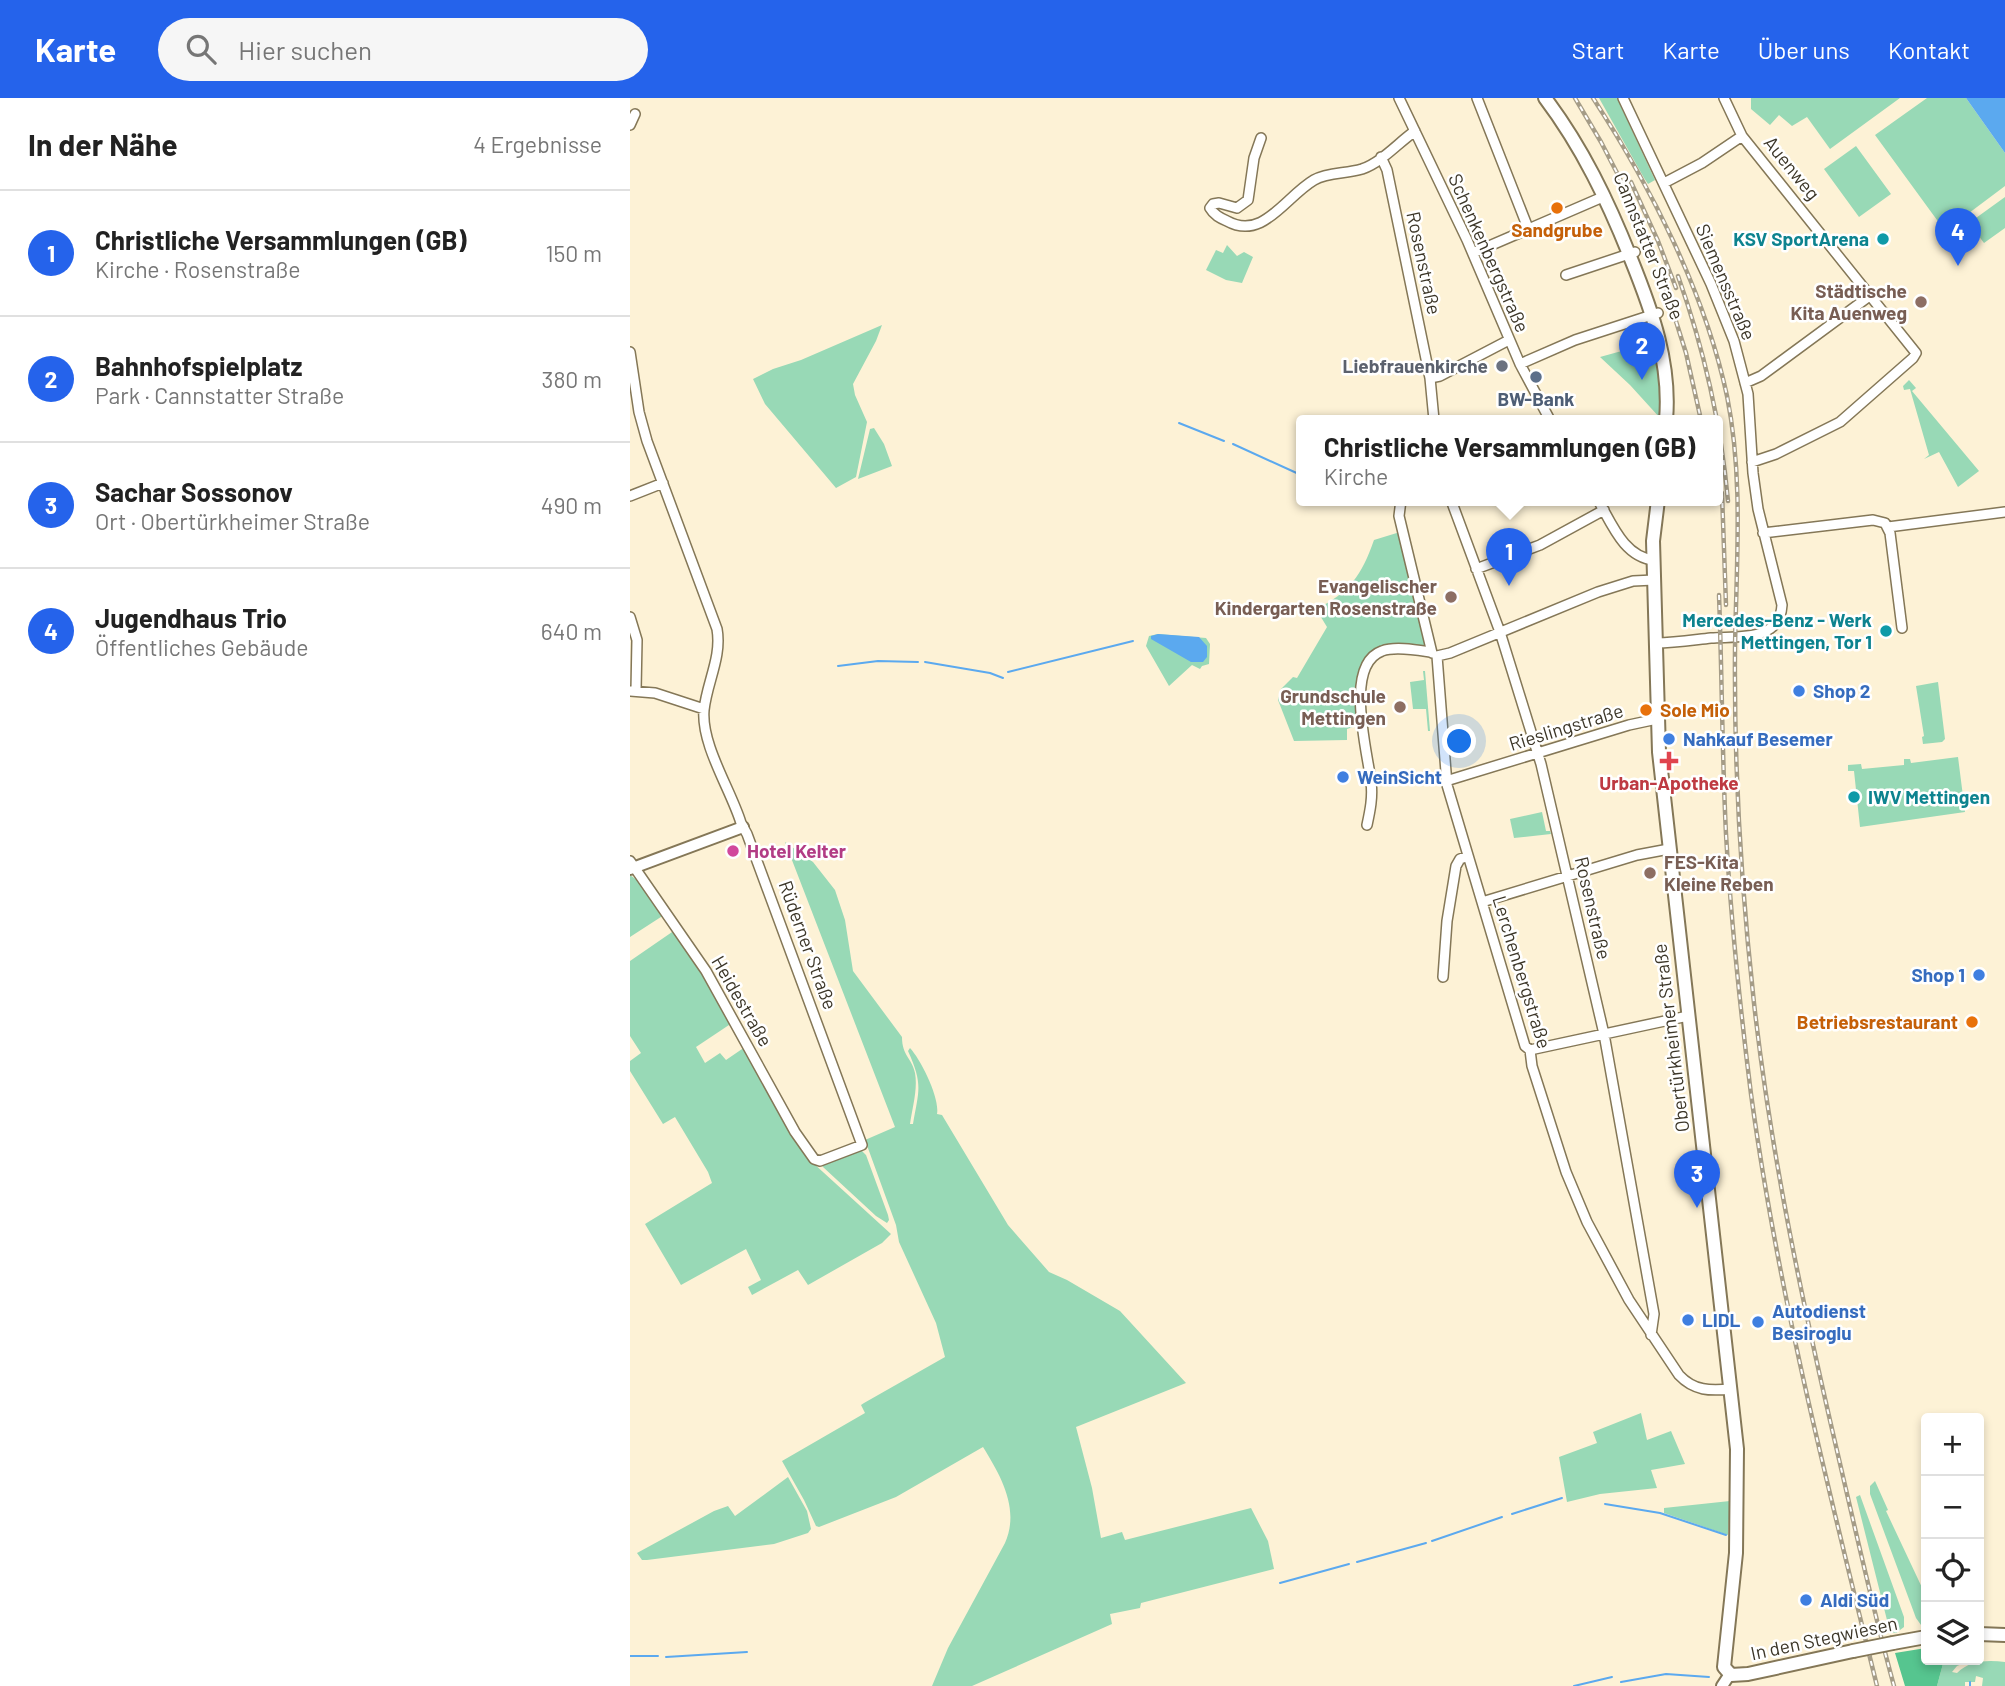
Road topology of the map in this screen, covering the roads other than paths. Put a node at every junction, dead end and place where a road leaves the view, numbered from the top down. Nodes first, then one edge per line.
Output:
1 (1399, 98) edge
2 (1477, 98) edge
3 (1545, 98) edge
4 (1554, 98) edge
5 (1623, 98) edge
6 (1724, 98) edge
7 (635, 114) dead end
8 (630, 125) edge
9 (1415, 131) junction
10 (1742, 136) junction
11 (1261, 138) dead end
12 (1381, 157) junction
13 (1664, 183) junction
14 (1605, 196) junction
15 (1528, 228) junction
16 (1473, 253) junction
17 (1632, 253) junction
18 (1566, 275) dead end
19 (1871, 295) junction
20 (1655, 314) junction
21 (1509, 340) junction
22 (630, 352) edge
23 (1520, 364) junction
24 (1430, 378) junction
25 (1745, 383) junction
26 (1434, 415) edge
27 (1547, 415) edge
28 (1666, 415) edge
29 (1672, 415) edge
30 (1752, 462) junction
31 (663, 483) junction
32 (630, 496) edge
33 (1400, 506) edge
34 (1453, 506) edge
35 (1602, 506) edge
36 (1657, 506) edge
37 (1662, 506) edge
38 (1604, 510) junction
39 (2005, 512) edge
40 (1886, 525) junction
41 (1763, 533) junction
42 (1655, 555) junction
43 (1476, 569) junction
44 (1654, 580) junction
45 (630, 617) edge
46 (1902, 628) dead end
47 (1500, 632) junction
48 (1656, 643) junction
49 (1434, 654) junction
50 (633, 690) edge
51 (705, 709) junction
52 (1657, 719) junction
53 (1538, 754) junction
54 (1446, 781) junction
55 (1367, 825) dead end
56 (743, 827) junction
57 (1668, 849) junction
58 (1468, 856) junction
59 (631, 866) edge
60 (1567, 876) junction
61 (1482, 902) junction
62 (1443, 977) dead end
63 (1688, 1016) junction
64 (1604, 1034) junction
65 (1530, 1050) junction
66 (818, 1161) joint
67 (1651, 1335) junction
68 (1731, 1389) junction
69 (1984, 1634) edge
70 (2005, 1635) edge
71 (1921, 1638) edge
72 (1730, 1674) junction
73 (1722, 1686) edge

1 - 9 street, Schenkenbergstraße
2 - 15 street
3 - 14 main road, Cannstatter Straße
4 - 17 main road, Cannstatter Straße
5 - 13 street, Siemensstraße
6 - 10 street, Auenweg
7 - 8 street
9 - 12 street
9 - 16 street, Schenkenbergstraße
10 - 13 street
10 - 19 street, Auenweg
11 - 12 street
12 - 24 street, Rosenstraße
13 - 25 street, Siemensstraße
14 - 15 street
14 - 17 main road, Cannstatter Straße
15 - 16 street
16 - 21 street, Schenkenbergstraße
17 - 18 street
17 - 20 main road, Cannstatter Straße
19 - 25 street
19 - 30 street, Auenweg
20 - 23 street
20 - 28 main road, Cannstatter Straße
20 - 29 main road, Cannstatter Straße
21 - 23 street, Schenkenbergstraße
21 - 24 street
22 - 31 street, Rüderner Straße
23 - 27 street, Schenkenbergstraße
24 - 26 street, Rosenstraße
25 - 30 street, Siemensstraße
30 - 41 street, Siemensstraße
31 - 32 street
31 - 51 street, Rüderner Straße
33 - 49 street, Lerchenbergstraße
34 - 43 street, Rosenstraße
35 - 38 street
36 - 42 main road
37 - 42 main road
38 - 42 street
38 - 43 street
39 - 40 street
40 - 41 street
40 - 46 street
41 - 48 street, Siemensstraße
42 - 44 main road
43 - 47 street, Rosenstraße
44 - 47 street
44 - 48 main road, Obertürkheimer Straße
45 - 50 street
47 - 49 street
47 - 53 street, Rosenstraße
48 - 52 main road, Obertürkheimer Straße
49 - 54 street, Lerchenbergstraße
49 - 55 street
50 - 51 street
51 - 56 street, Rüderner Straße
52 - 53 street, Rieslingstraße
52 - 57 main road, Obertürkheimer Straße
53 - 54 street, Rieslingstraße
53 - 60 street, Rosenstraße
54 - 58 street, Lerchenbergstraße
56 - 59 street
56 - 66 street, Rüderner Straße
57 - 60 street
57 - 63 main road, Obertürkheimer Straße
58 - 61 street, Lerchenbergstraße
58 - 62 street
59 - 66 street, Heidestraße
60 - 61 street
60 - 64 street, Rosenstraße
61 - 65 street, Lerchenbergstraße
63 - 64 street
63 - 68 main road, Obertürkheimer Straße
64 - 65 street
64 - 67 street, Rosenstraße
65 - 67 street, Lerchenbergstraße
67 - 68 street, Lerchenbergstraße
68 - 72 main road, Obertürkheimer Straße
69 - 70 main road
71 - 72 main road, In den Stegwiesen, bridge
72 - 73 street

